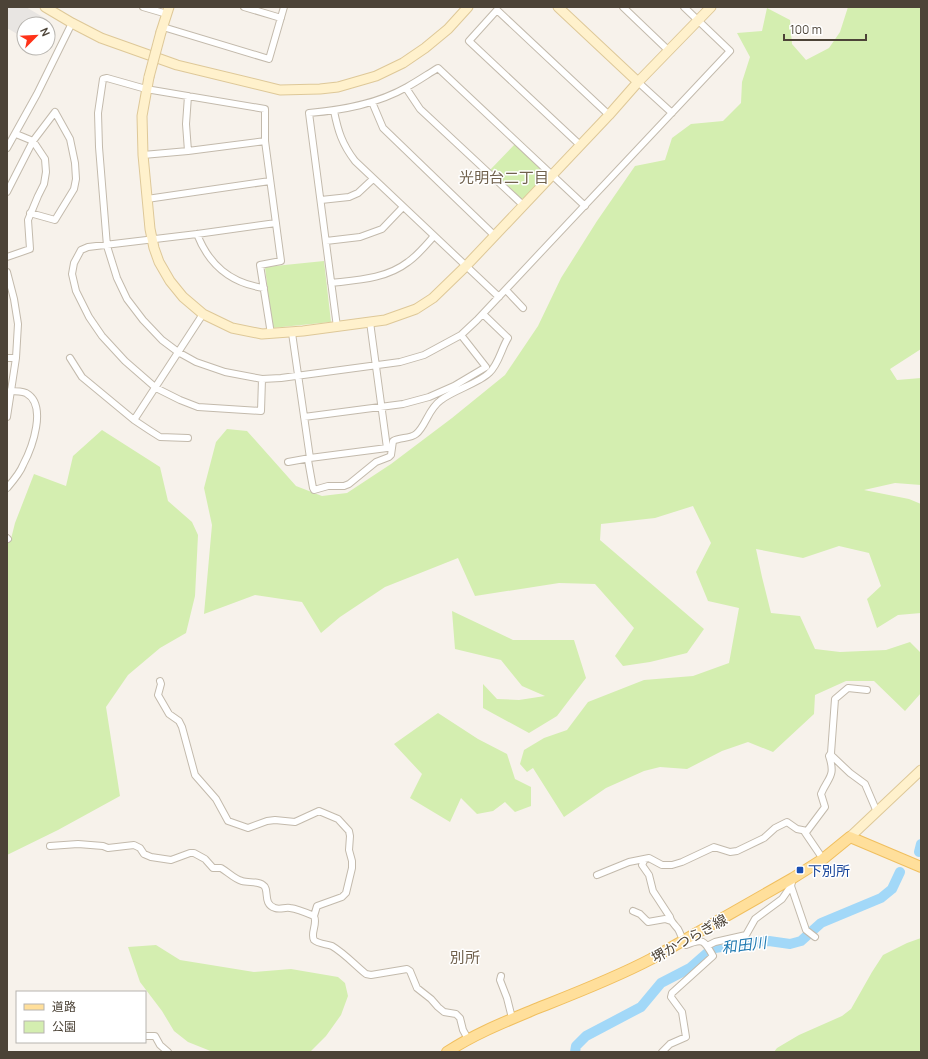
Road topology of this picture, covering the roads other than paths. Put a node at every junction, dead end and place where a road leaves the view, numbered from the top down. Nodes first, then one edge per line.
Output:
1 (45, 7) edge
2 (143, 7) edge
3 (244, 7) edge
4 (284, 7) edge
5 (468, 7) edge
6 (558, 7) edge
7 (623, 7) edge
8 (684, 7) edge
9 (711, 7) edge
10 (168, 10) edge
11 (281, 18) junction
12 (698, 20) junction
13 (72, 23) junction
14 (162, 30) junction
15 (669, 51) junction
16 (638, 82) junction
17 (146, 88) junction
18 (406, 88) junction
19 (188, 96) junction
20 (372, 102) junction
21 (334, 111) junction
22 (672, 113) junction
23 (609, 115) junction
24 (16, 134) junction
25 (33, 141) junction
26 (265, 141) junction
27 (580, 145) junction
28 (7, 148) edge
29 (188, 151) junction
30 (143, 155) junction
31 (552, 175) junction
32 (373, 179) junction
33 (270, 181) junction
34 (7, 192) edge
35 (147, 199) junction
36 (321, 200) junction
37 (523, 205) junction
38 (585, 206) junction
39 (403, 208) junction
40 (30, 213) junction
41 (276, 223) junction
42 (197, 234) junction
43 (434, 236) junction
44 (495, 236) junction
45 (152, 239) junction
46 (326, 241) junction
47 (108, 246) junction
48 (7, 257) edge
49 (466, 266) junction
50 (7, 272) edge
51 (331, 283) junction
52 (264, 288) junction
53 (506, 290) junction
54 (499, 297) junction
55 (523, 308) dead end
56 (203, 314) junction
57 (483, 314) junction
58 (370, 322) junction
59 (337, 327) junction
60 (292, 333) junction
61 (271, 334) junction
62 (461, 335) junction
63 (178, 352) junction
64 (7, 358) edge
65 (16, 358) junction
66 (70, 358) dead end
67 (376, 366) junction
68 (299, 376) junction
69 (262, 379) junction
70 (156, 388) junction
71 (10, 391) junction
72 (382, 407) junction
73 (7, 417) edge
74 (304, 417) junction
75 (134, 420) junction
76 (188, 438) dead end
77 (310, 458) junction
78 (288, 462) dead end
79 (7, 488) edge
80 (160, 681) dead end
81 (867, 690) dead end
82 (831, 753) junction
83 (921, 770) edge
84 (876, 812) junction
85 (804, 831) junction
86 (850, 837) junction
87 (50, 846) dead end
88 (645, 859) junction
89 (823, 859) junction
90 (921, 867) edge
91 (597, 875) dead end
92 (792, 882) junction
93 (633, 911) dead end
94 (314, 916) junction
95 (671, 921) junction
96 (815, 936) dead end
97 (683, 941) junction
98 (707, 946) junction
99 (501, 976) dead end
100 (512, 1018) junction
101 (146, 1036) edge
102 (468, 1039) junction
103 (168, 1052) edge
104 (447, 1052) edge
105 (662, 1052) edge

1 - 13 street
2 - 10 street
3 - 11 street
4 - 11 street
5 - 13 street
6 - 16 street
7 - 15 street
8 - 12 street
9 - 12 street
10 - 14 street
11 - 14 street
12 - 15 street
12 - 22 street
13 - 24 street
14 - 17 street, bridge
15 - 16 street
16 - 22 street
16 - 23 street
17 - 19 street
17 - 30 street
17 - 47 street
18 - 20 street
18 - 31 street
18 - 37 street
19 - 26 street
19 - 29 street
20 - 21 street
20 - 44 street
21 - 32 street
21 - 36 street
22 - 38 street
23 - 27 street
23 - 27 street
24 - 25 street
24 - 28 street
25 - 34 street
25 - 40 street
25 - 40 street
26 - 29 street
26 - 33 street
27 - 31 street
29 - 30 street
30 - 35 street
31 - 37 street
31 - 38 street
32 - 36 street
32 - 39 street
33 - 35 street
33 - 41 street
35 - 45 street
36 - 46 street
37 - 44 street
38 - 53 street
39 - 43 street
39 - 46 street
40 - 48 street
41 - 42 street
41 - 52 street
42 - 45 street
42 - 52 street
43 - 49 street
43 - 51 street
44 - 49 street
45 - 47 street
45 - 56 street
46 - 51 street
47 - 63 street
47 - 70 street
49 - 54 street
49 - 58 street
50 - 65 street
51 - 59 street
52 - 61 street
53 - 54 street
53 - 55 street
54 - 57 street
56 - 61 street
56 - 63 street
57 - 62 street
57 - 77 street
58 - 59 street
58 - 67 street
59 - 60 street
60 - 61 street
60 - 68 street
62 - 67 street
62 - 72 street
63 - 69 street
63 - 70 street
64 - 65 street
65 - 71 street
66 - 75 street
67 - 68 street
67 - 72 street
68 - 69 street
68 - 74 street
69 - 70 street
70 - 75 street
71 - 73 street
71 - 79 street
72 - 74 street
72 - 77 street
74 - 77 street
75 - 76 street
77 - 78 street
80 - 94 street
81 - 82 street
82 - 84 street
82 - 85 street
83 - 84 street
84 - 86 street
85 - 88 street
85 - 89 street
86 - 89 main road, 堺かつらぎ線
86 - 90 main road
87 - 94 street
88 - 91 street
88 - 95 street
89 - 92 main road, 堺かつらぎ線
92 - 96 street
92 - 97 main road, 堺かつらぎ線
92 - 98 street
93 - 95 street
94 - 102 street
95 - 97 street
97 - 98 street
97 - 100 main road, 堺かつらぎ線
98 - 105 street
99 - 100 street
100 - 102 main road, 堺かつらぎ線
101 - 103 street
102 - 104 main road, 堺かつらぎ線

